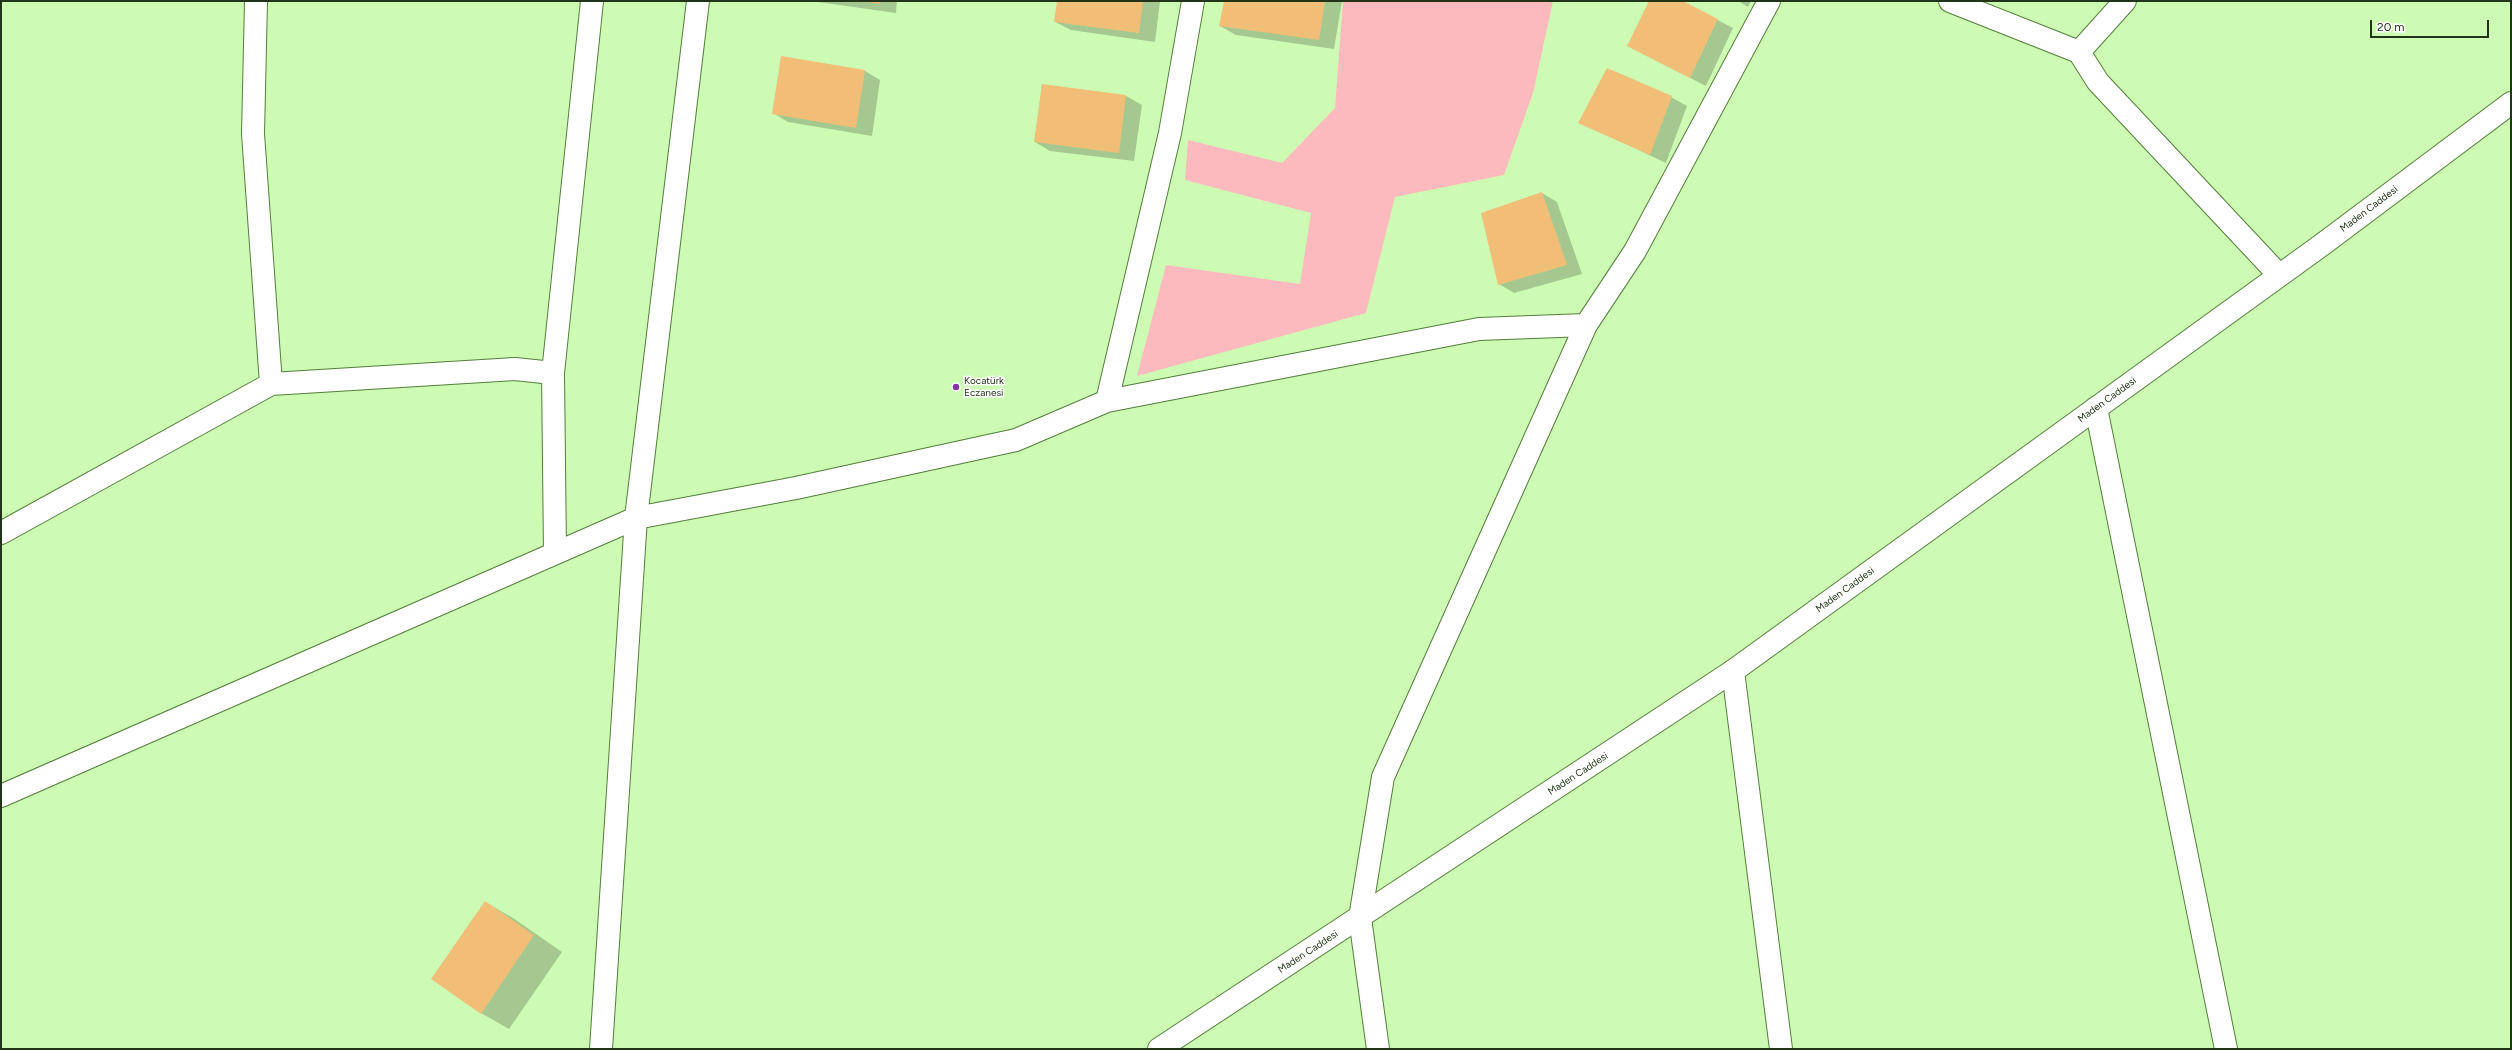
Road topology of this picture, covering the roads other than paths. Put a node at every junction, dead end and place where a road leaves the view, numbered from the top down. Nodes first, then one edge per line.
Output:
1 (256, 1) edge
2 (592, 1) edge
3 (698, 1) edge
4 (1193, 1) edge
5 (1769, 1) edge
6 (1950, 1) edge
7 (2125, 1) edge
8 (2079, 52) junction
9 (2511, 103) edge
10 (2279, 275) junction
11 (1586, 325) junction
12 (553, 373) junction
13 (271, 384) junction
14 (1108, 401) junction
15 (2096, 408) junction
16 (636, 518) junction
17 (1, 533) edge
18 (556, 553) junction
19 (1733, 671) junction
20 (1, 796) edge
21 (1360, 918) junction
22 (601, 1049) edge
23 (1159, 1049) edge
24 (1378, 1049) edge
25 (1781, 1049) edge
26 (2226, 1049) edge

1 - 13 street
2 - 12 street
3 - 16 street
4 - 14 street
5 - 11 street
6 - 8 street
7 - 8 street
8 - 10 street
9 - 10 street, Maden Caddesi
10 - 15 street, Maden Caddesi
11 - 14 street
11 - 21 street
12 - 13 street
12 - 18 street
13 - 17 street
14 - 16 street
15 - 19 street, Maden Caddesi
15 - 26 street
16 - 18 street
16 - 22 street
18 - 20 street
19 - 21 street, Maden Caddesi
19 - 25 street
21 - 23 street, Maden Caddesi
21 - 24 street

